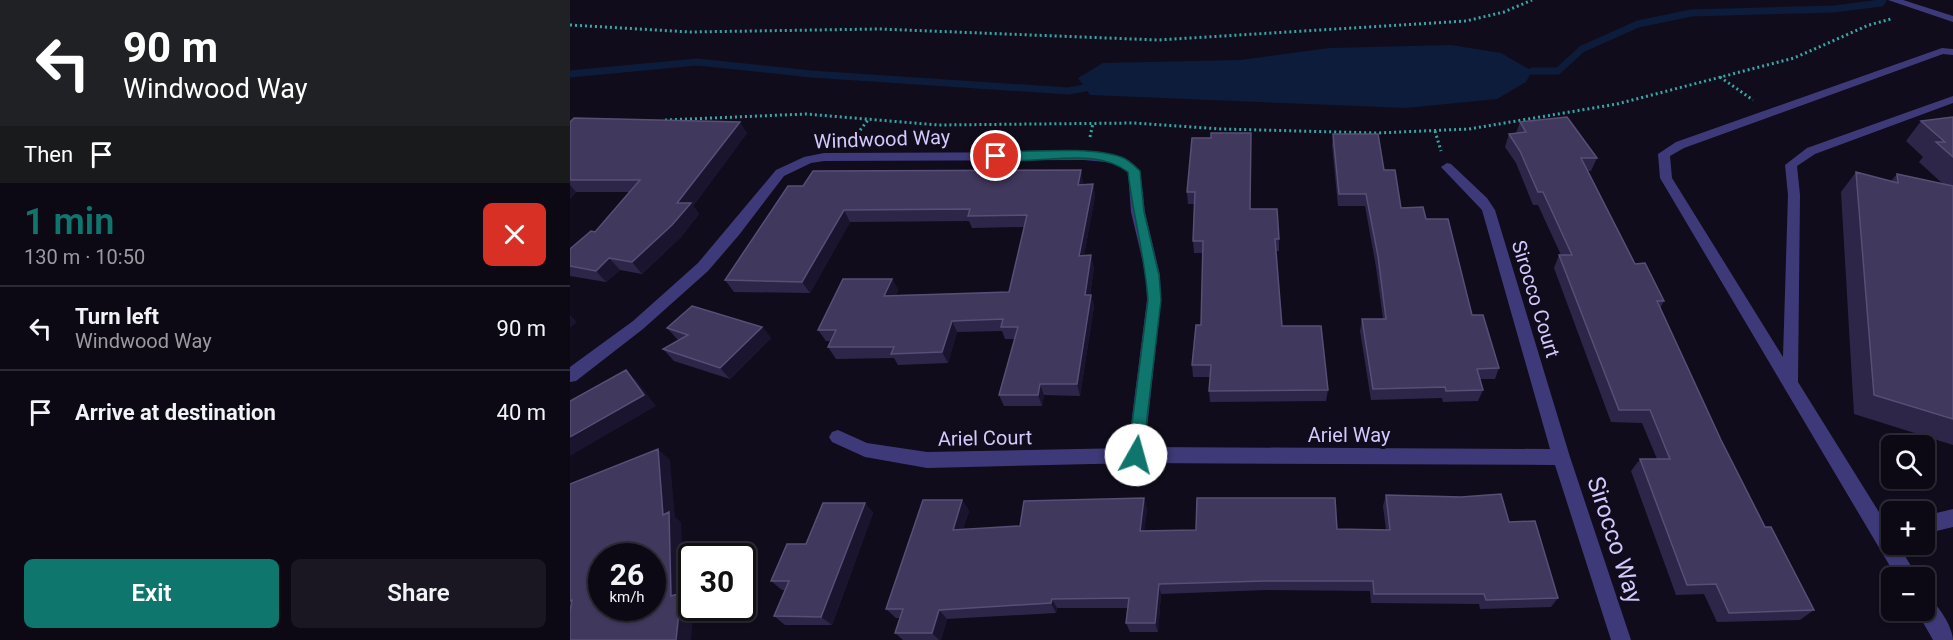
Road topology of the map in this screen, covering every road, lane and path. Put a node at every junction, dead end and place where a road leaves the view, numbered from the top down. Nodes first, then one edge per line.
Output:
1 (1532, 0) edge
2 (1893, 0) edge
3 (1893, 18) dead end
4 (1953, 19) edge
5 (570, 25) edge
6 (1953, 52) edge
7 (1719, 77) junction
8 (1953, 99) edge
9 (1771, 112) junction
10 (662, 121) edge
11 (1447, 167) dead end
12 (570, 376) edge
13 (1790, 383) junction
14 (838, 437) dead end
15 (1136, 455) junction
16 (1561, 457) junction
17 (1953, 518) edge
18 (1935, 522) edge
19 (1881, 526) edge
20 (1934, 621) edge
21 (1621, 640) edge
22 (1946, 640) edge

1 - 5 path
2 - 4 street
3 - 7 path
6 - 9 street
7 - 9 path
7 - 10 path
8 - 13 street
9 - 13 street
11 - 16 street, Sirocco Court
12 - 15 street, Windwood Way
13 - 19 street
14 - 15 street, Ariel Court
15 - 16 street, Ariel Way
16 - 21 street, Sirocco Way
17 - 18 street
20 - 22 street

